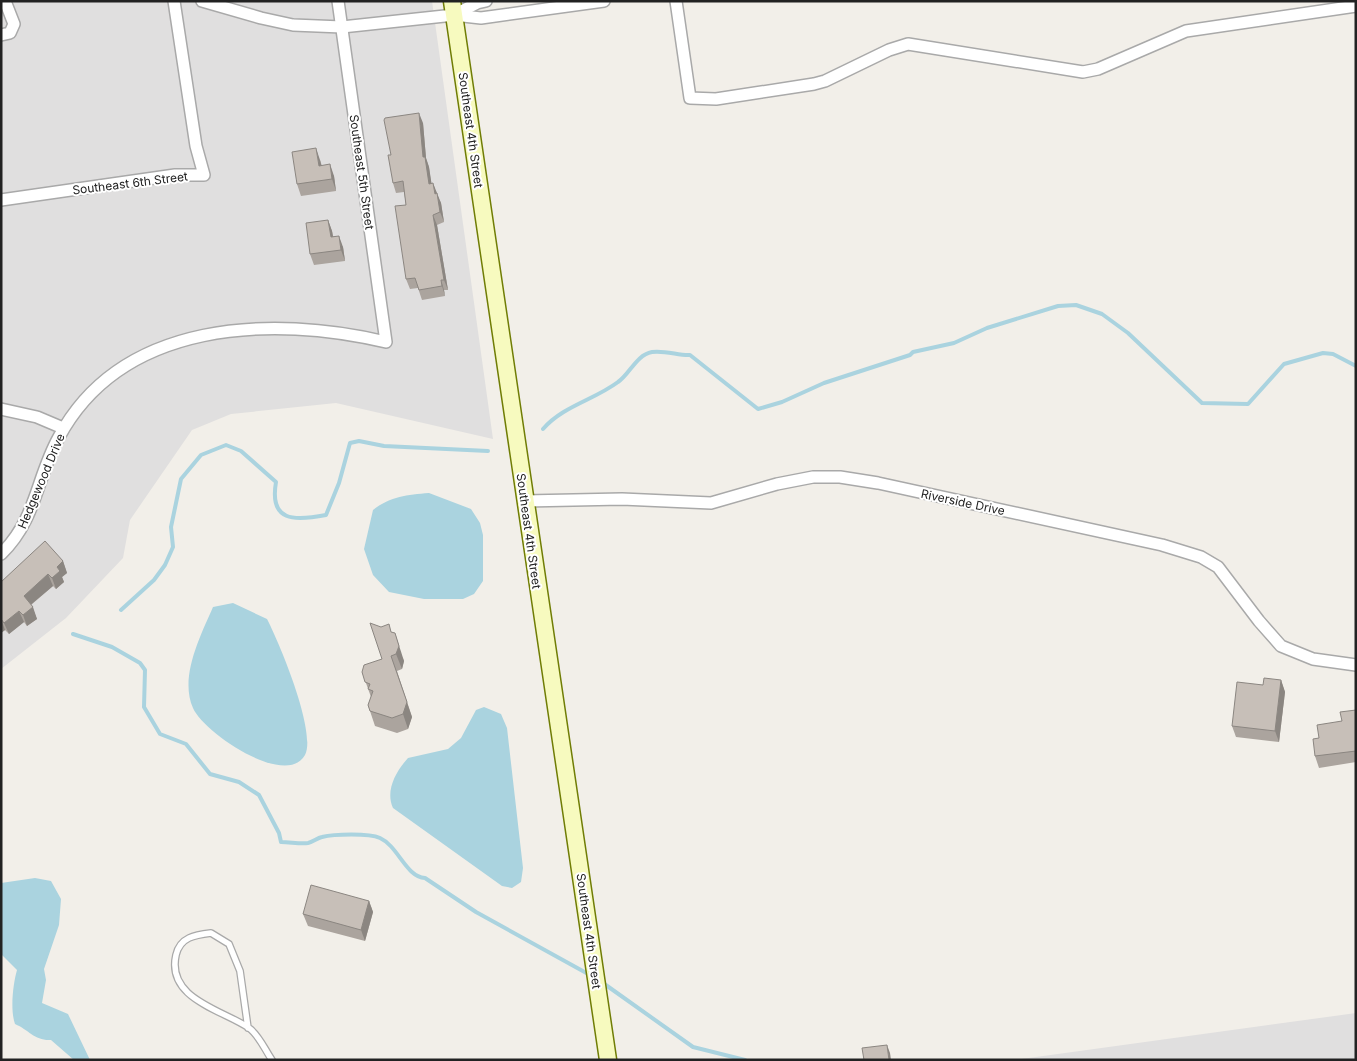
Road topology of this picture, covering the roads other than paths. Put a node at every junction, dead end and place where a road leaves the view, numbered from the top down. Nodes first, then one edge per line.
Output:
1 (5, 1) edge
2 (174, 1) edge
3 (202, 1) edge
4 (338, 1) edge
5 (486, 1) edge
6 (604, 1) edge
7 (676, 1) edge
8 (1356, 6) edge
9 (453, 8) edge
10 (342, 27) junction
11 (1, 35) edge
12 (1, 200) edge
13 (386, 342) joint
14 (1, 409) edge
15 (63, 428) junction
16 (525, 501) junction
17 (1, 554) edge
18 (1356, 665) edge
19 (248, 1028) junction
20 (272, 1060) edge
21 (608, 1060) edge

1 - 11 street
2 - 12 street, Southeast 6th Street
3 - 10 street
4 - 10 street, Southeast 5th Street
5 - 9 street
6 - 9 street
7 - 8 street
9 - 10 street
9 - 16 main road, Southeast 4th Street
10 - 13 street, Southeast 5th Street
13 - 15 street, Hedgewood Drive
14 - 15 street
15 - 17 street, Hedgewood Drive
16 - 18 street, Riverside Drive
16 - 21 main road, Southeast 4th Street
19 - 19 lane
19 - 20 lane

